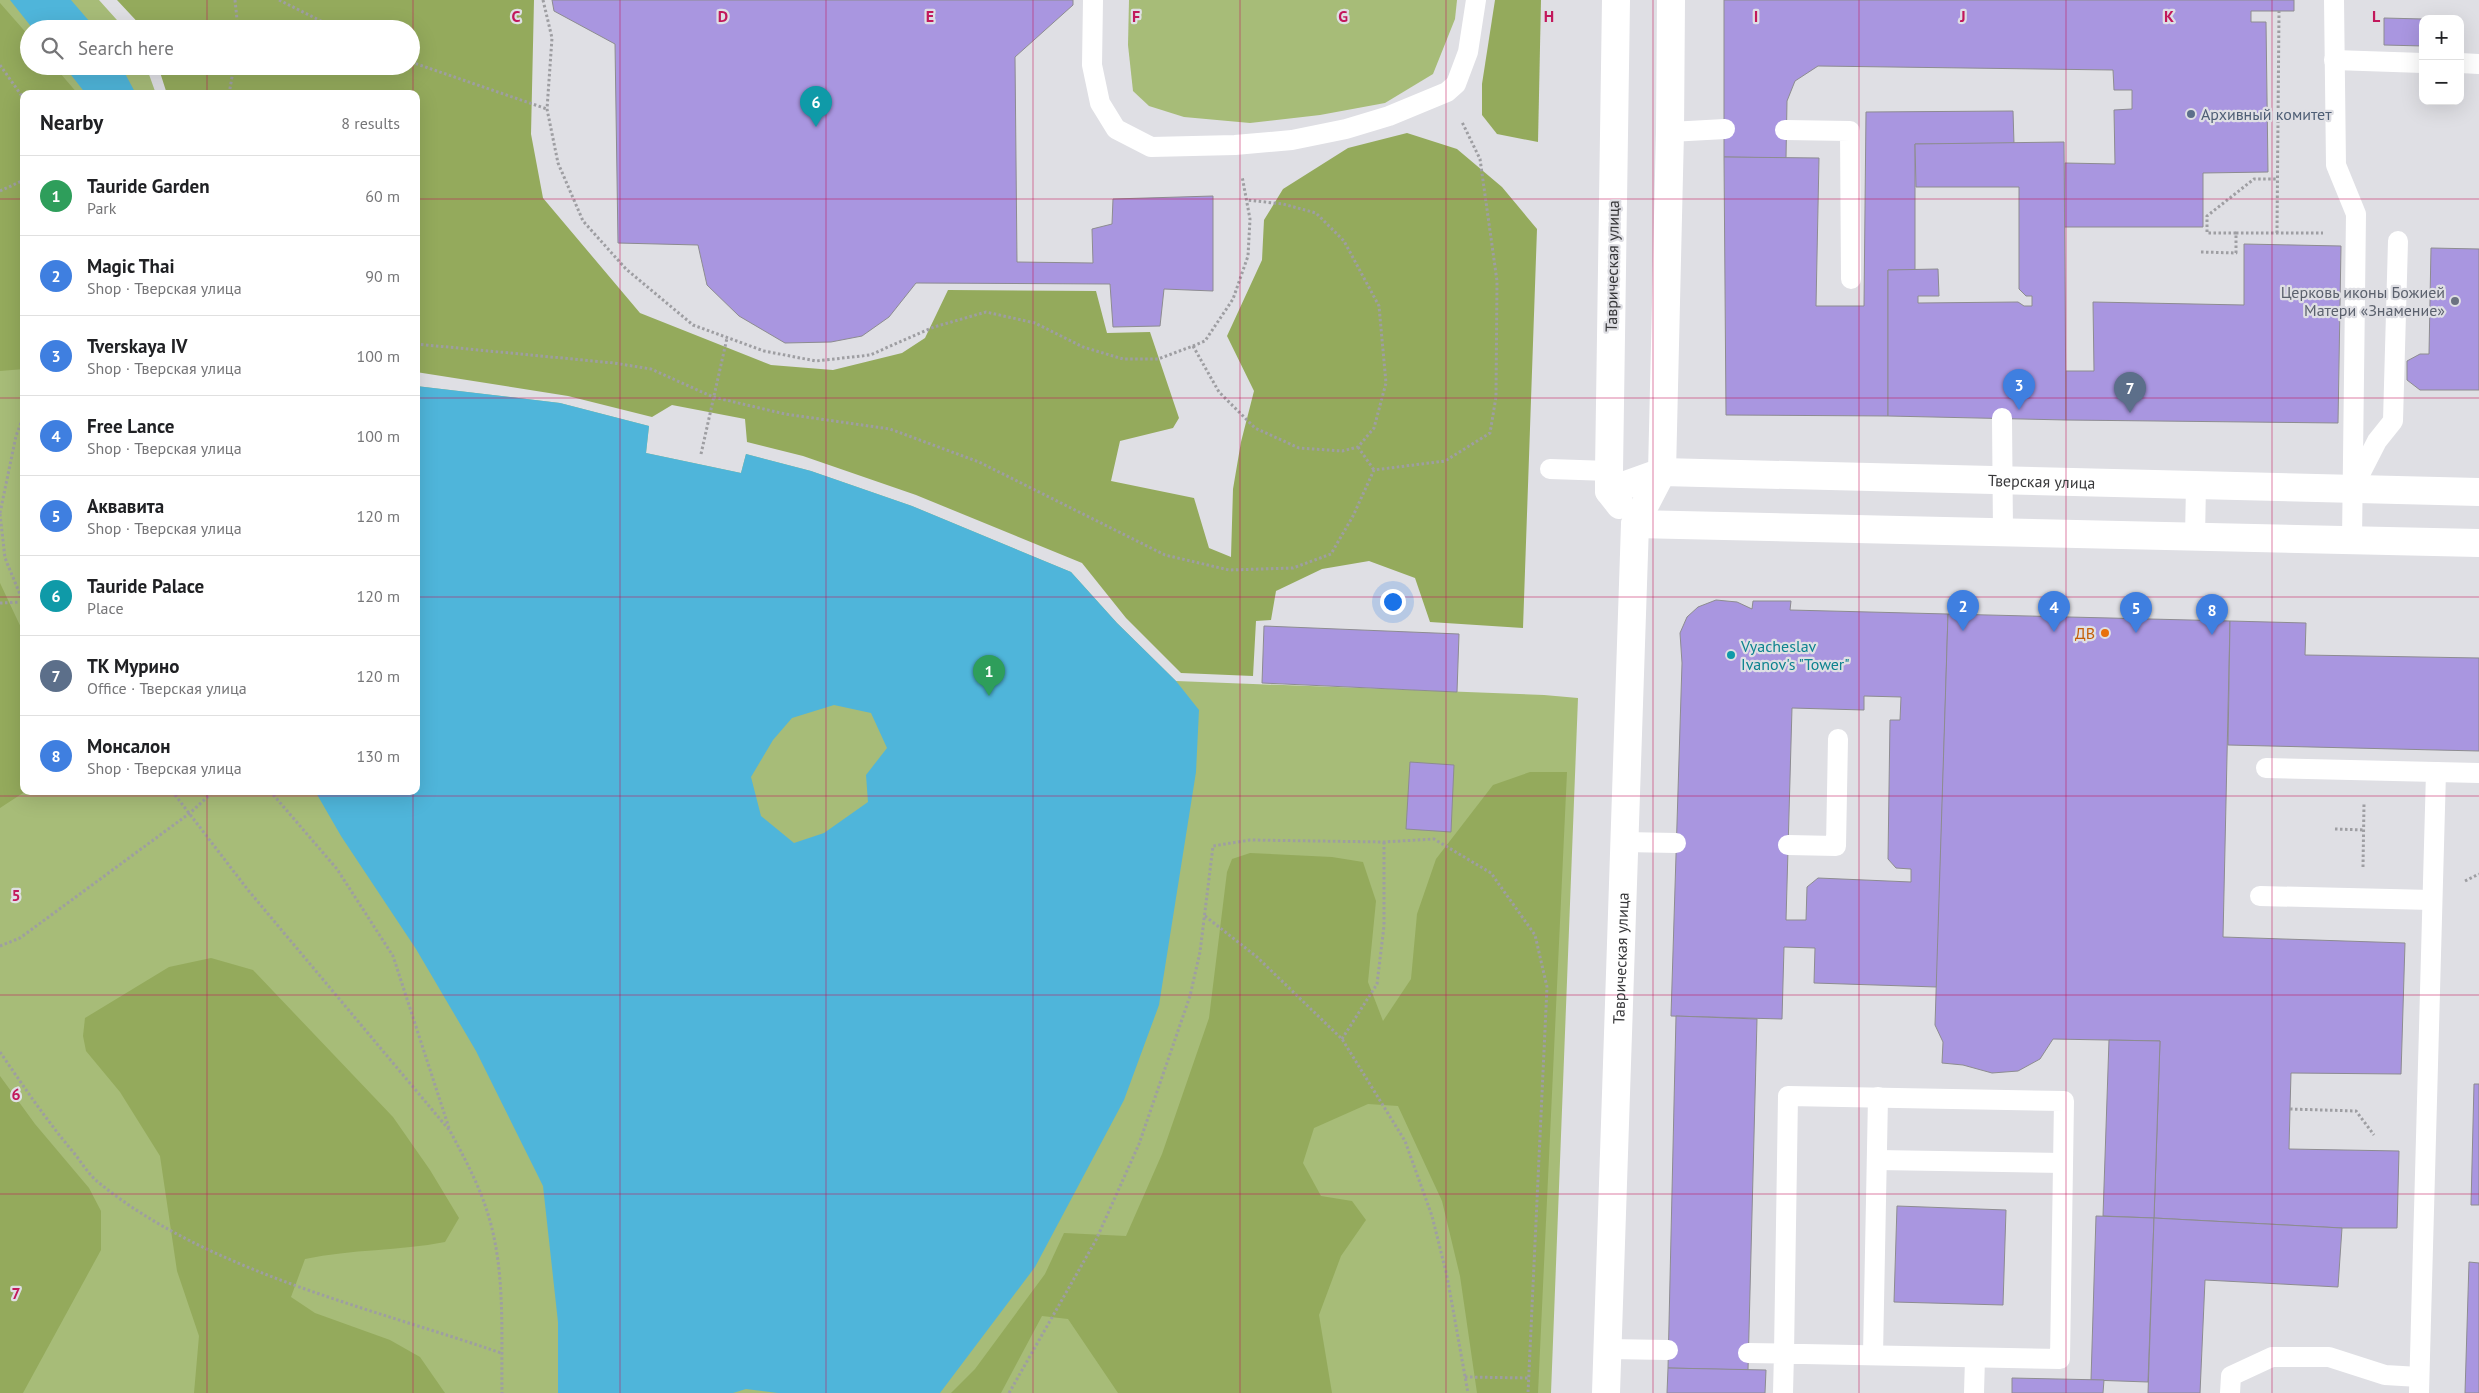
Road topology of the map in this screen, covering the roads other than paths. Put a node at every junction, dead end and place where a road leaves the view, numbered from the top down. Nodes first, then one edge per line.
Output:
1 (1093, 0) edge
2 (1476, 0) edge
3 (1616, 0) edge
4 (1671, 0) edge
5 (2334, 0) edge
6 (2334, 60) junction
7 (2419, 63) edge
8 (2464, 63) edge
9 (2479, 64) edge
10 (1725, 130) dead end
11 (1785, 130) dead end
12 (1670, 132) junction
13 (2398, 242) dead end
14 (1851, 279) dead end
15 (2002, 418) dead end
16 (1550, 469) dead end
17 (1662, 472) junction
18 (1609, 481) junction
19 (2003, 481) junction
20 (2196, 486) junction
21 (2353, 488) junction
22 (2479, 492) edge
23 (1635, 524) junction
24 (2003, 532) junction
25 (2195, 536) junction
26 (2352, 540) junction
27 (2479, 543) edge
28 (1838, 739) dead end
29 (2266, 768) dead end
30 (2436, 772) junction
31 (2479, 773) edge
32 (1624, 842) junction
33 (1676, 843) dead end
34 (1788, 845) dead end
35 (2260, 896) dead end
36 (2432, 900) junction
37 (1878, 1097) junction
38 (1877, 1160) junction
39 (2063, 1163) junction
40 (1608, 1349) junction
41 (1668, 1350) dead end
42 (1748, 1353) dead end
43 (1784, 1353) junction
44 (1873, 1355) junction
45 (1975, 1358) junction
46 (2419, 1385) edge
47 (1606, 1393) edge
48 (1783, 1393) edge
49 (1974, 1393) edge
50 (2230, 1393) edge

1 - 2 lane
3 - 18 street, Таврическая улица
4 - 12 street, Таврическая улица
5 - 6 lane
6 - 7 lane
6 - 21 lane
8 - 9 lane
10 - 12 lane
11 - 14 lane
12 - 17 street, Таврическая улица
13 - 21 lane
15 - 19 lane
16 - 18 lane
17 - 18 street, Тверская улица
17 - 19 street, Тверская улица
17 - 23 street, Таврическая улица
18 - 23 street
19 - 20 street, Тверская улица
19 - 24 lane
20 - 21 street, Тверская улица
20 - 25 lane
21 - 22 street, Тверская улица
21 - 26 lane
23 - 24 street
23 - 32 street, Таврическая улица
24 - 25 street
25 - 26 street
26 - 27 street
28 - 34 lane
29 - 30 lane
30 - 31 lane
30 - 36 lane
32 - 33 lane
32 - 40 street, Таврическая улица
35 - 36 lane
36 - 46 lane
37 - 38 lane
37 - 39 lane
37 - 43 lane
38 - 39 lane
38 - 44 lane
39 - 45 lane
40 - 41 lane
40 - 47 street, Таврическая улица
42 - 43 lane
43 - 44 lane
43 - 48 lane
44 - 45 lane
45 - 49 lane
46 - 50 lane

